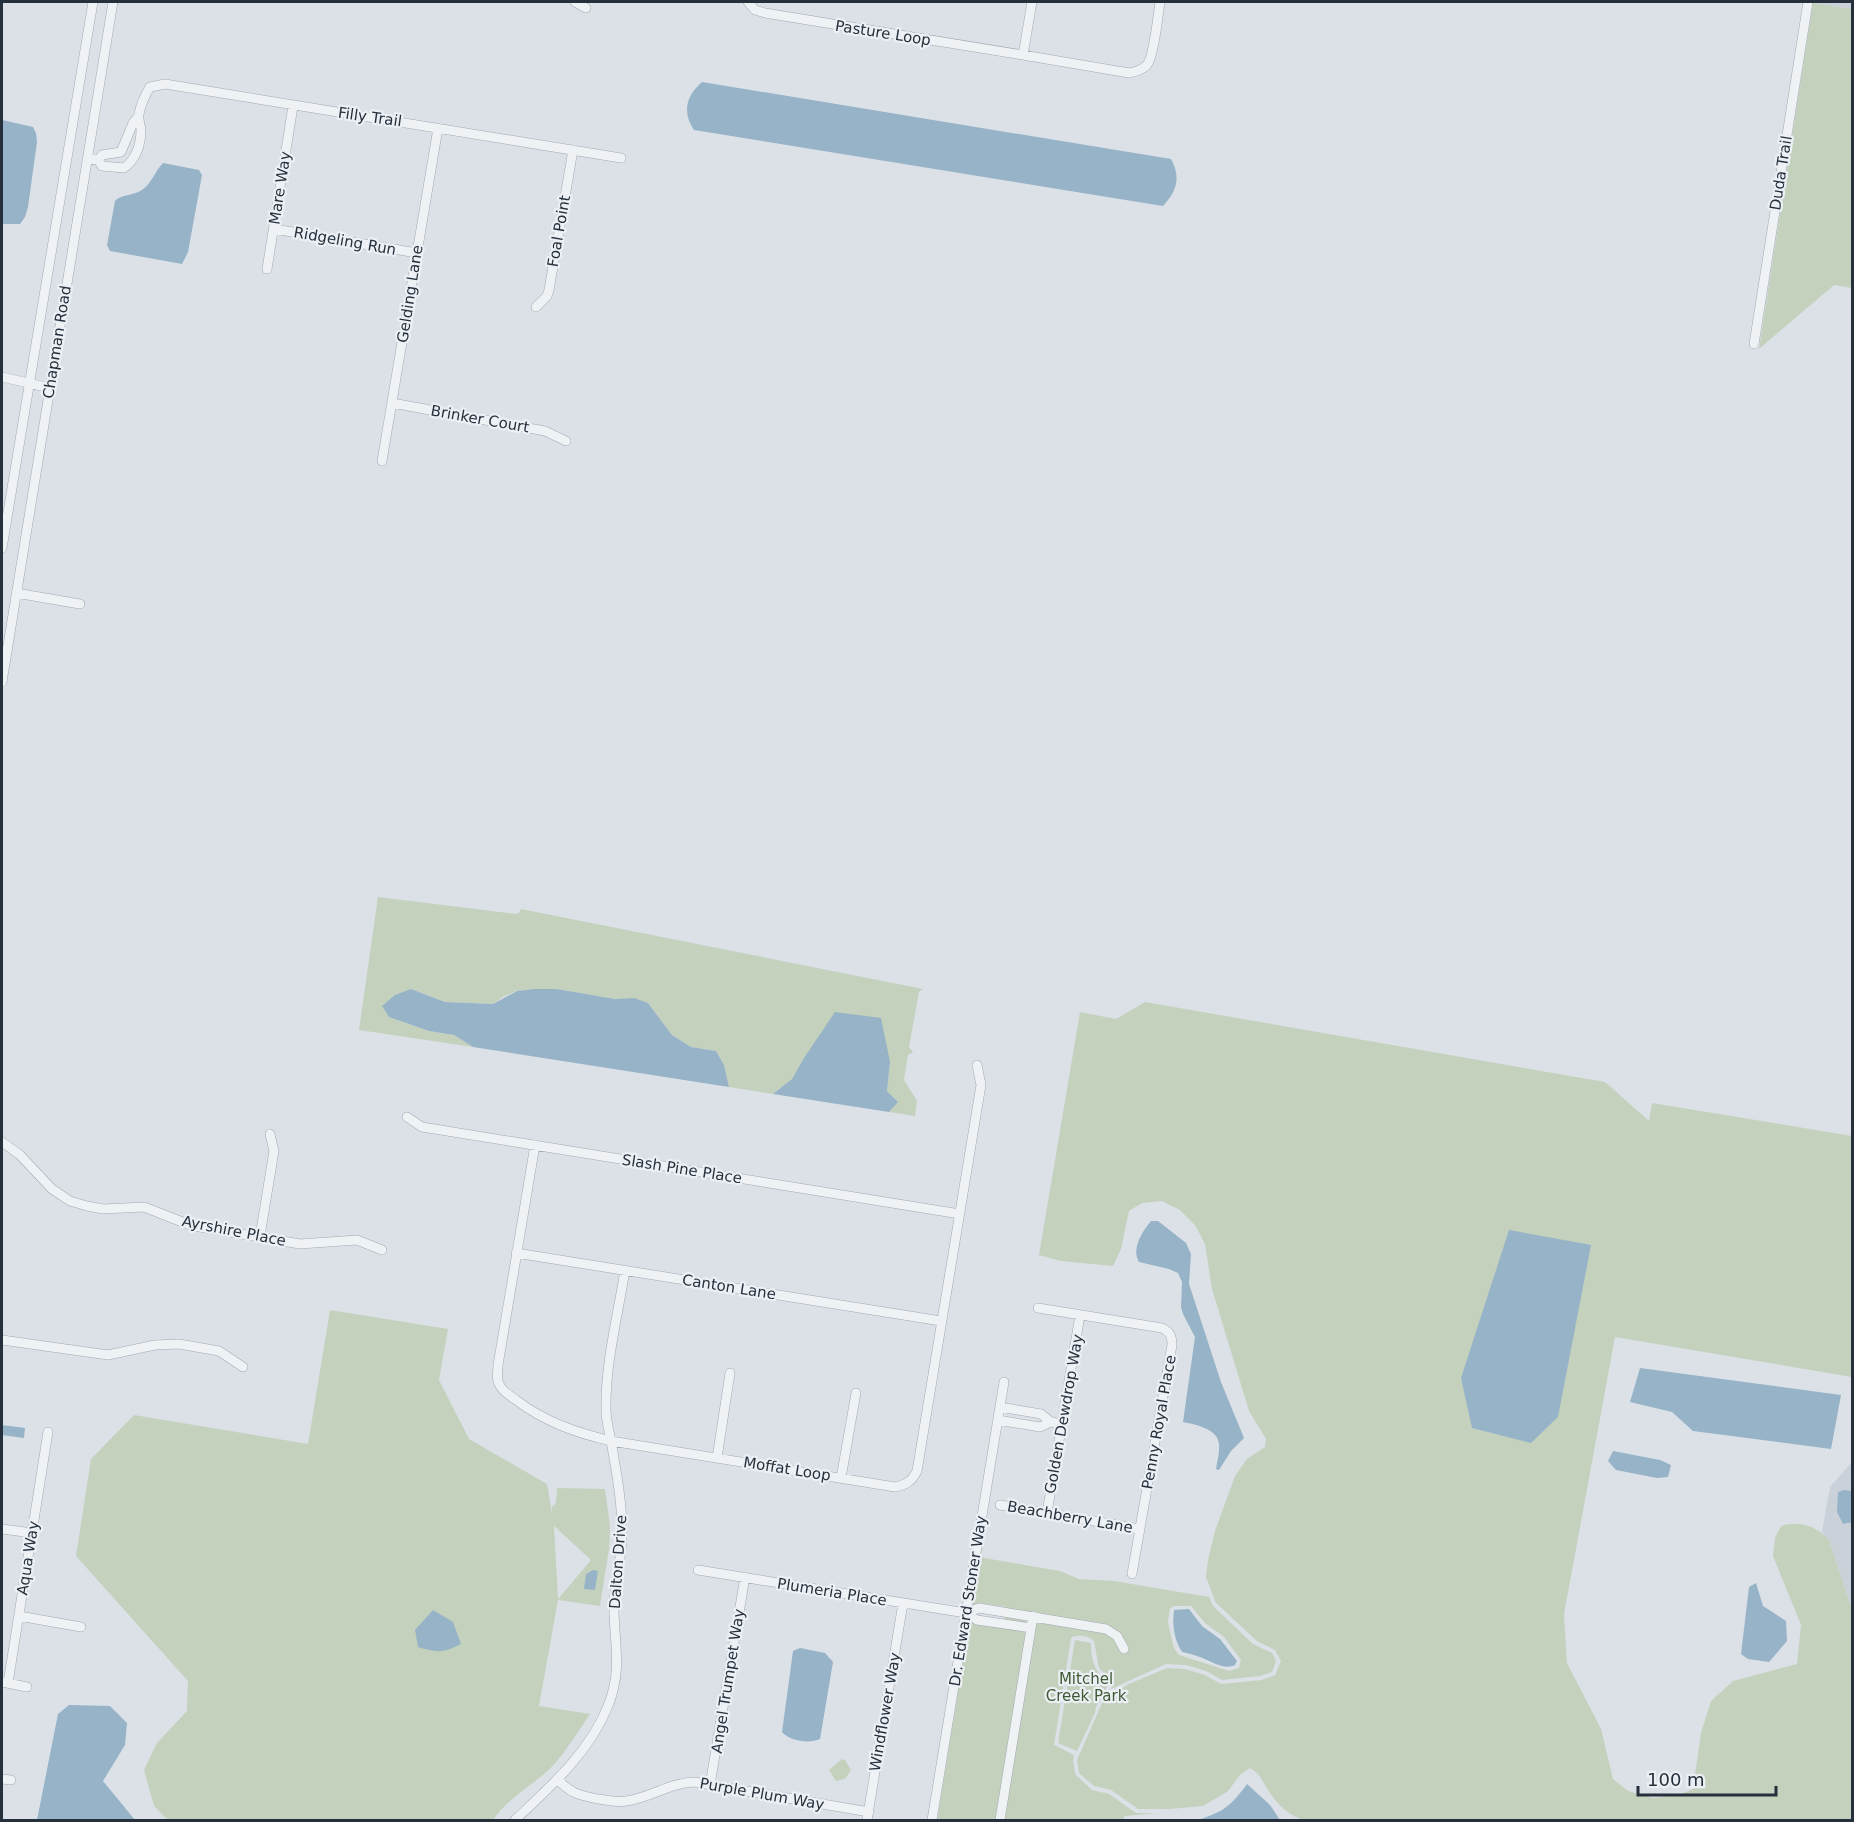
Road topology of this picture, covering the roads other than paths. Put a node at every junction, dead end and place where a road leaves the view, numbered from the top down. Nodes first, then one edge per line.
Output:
1 (93, 2) edge
2 (113, 2) edge
3 (575, 2) edge
4 (748, 2) edge
5 (1032, 2) edge
6 (1160, 2) edge
7 (1808, 2) edge
8 (585, 8) dead end
9 (1023, 55) junction
10 (293, 106) junction
11 (139, 116) junction
12 (438, 128) junction
13 (573, 150) junction
14 (121, 152) junction
15 (621, 158) dead end
16 (87, 159) junction
17 (98, 160) junction
18 (124, 168) junction
19 (274, 229) junction
20 (417, 253) junction
21 (267, 269) dead end
22 (536, 307) dead end
23 (1754, 344) dead end
24 (2, 377) edge
25 (29, 384) junction
26 (50, 388) junction
27 (392, 403) junction
28 (566, 441) dead end
29 (382, 461) dead end
30 (2, 548) edge
31 (16, 593) junction
32 (80, 604) dead end
33 (2, 681) edge
34 (977, 1065) dead end
35 (407, 1117) dead end
36 (270, 1134) dead end
37 (2, 1142) edge
38 (535, 1145) junction
39 (960, 1214) junction
40 (260, 1236) junction
41 (382, 1250) dead end
42 (516, 1253) junction
43 (625, 1270) junction
44 (1038, 1308) dead end
45 (1080, 1315) junction
46 (942, 1321) junction
47 (2, 1340) edge
48 (243, 1366) dead end
49 (730, 1373) dead end
50 (1004, 1382) dead end
51 (856, 1393) dead end
52 (1000, 1407) junction
53 (1024, 1411) junction
54 (1036, 1413) junction
55 (998, 1420) junction
56 (1051, 1422) junction
57 (1022, 1424) junction
58 (1062, 1424) junction
59 (1034, 1426) junction
60 (48, 1432) dead end
61 (611, 1441) junction
62 (717, 1458) junction
63 (841, 1478) junction
64 (1000, 1505) dead end
65 (1047, 1513) junction
66 (2, 1529) edge
67 (1140, 1529) junction
68 (32, 1533) junction
69 (698, 1570) dead end
70 (1132, 1574) dead end
71 (745, 1577) junction
72 (903, 1603) junction
73 (1000, 1611) junction
74 (966, 1613) junction
75 (1033, 1616) junction
76 (19, 1617) junction
77 (999, 1623) junction
78 (81, 1627) dead end
79 (1031, 1628) junction
80 (1124, 1649) dead end
81 (5, 1683) edge
82 (27, 1686) dead end
83 (557, 1779) junction
84 (710, 1785) junction
85 (868, 1816) edge
86 (515, 1821) edge
87 (932, 1821) edge
88 (1000, 1821) edge

1 - 25 street, Chapman Road
2 - 16 street, Chapman Road
3 - 8 street
4 - 9 street, Pasture Loop
5 - 9 street
6 - 9 street, Pasture Loop
7 - 23 street, Duda Trail
10 - 11 street, Filly Trail
10 - 12 street, Filly Trail
10 - 19 street, Mare Way
11 - 14 street
11 - 18 street
12 - 13 street, Filly Trail
12 - 20 street, Gelding Lane
13 - 15 street, Filly Trail
13 - 22 street, Foal Point
14 - 17 street
14 - 18 street
16 - 17 street
16 - 26 street, Chapman Road
17 - 18 street
19 - 20 street, Ridgeling Run
19 - 21 street, Mare Way
20 - 27 street, Gelding Lane
24 - 25 street
25 - 26 street
25 - 30 street, Chapman Road
26 - 31 street, Chapman Road
27 - 28 street, Brinker Court
27 - 29 street, Gelding Lane
31 - 32 street
31 - 33 street, Chapman Road
34 - 39 street, Moffat Loop
35 - 38 street, Slash Pine Place
36 - 40 street
37 - 40 street, Ayrshire Place
38 - 39 street, Slash Pine Place
38 - 42 street, Moffat Loop
39 - 46 street, Moffat Loop
40 - 41 street, Ayrshire Place
42 - 43 street, Canton Lane
42 - 61 street, Moffat Loop
43 - 46 street, Canton Lane
43 - 61 street, Dalton Drive
44 - 45 street, Penny Royal Place
45 - 58 street, Golden Dewdrop Way
45 - 67 street, Penny Royal Place
46 - 63 street, Moffat Loop
47 - 48 street
49 - 62 street
50 - 52 street, Dr. Edward Stoner Way
51 - 63 street
52 - 53 street
52 - 55 street, Dr. Edward Stoner Way
53 - 54 street
53 - 57 street
54 - 56 street
54 - 59 street
55 - 57 street
55 - 74 street, Dr. Edward Stoner Way
56 - 58 street
56 - 59 street
57 - 59 street
58 - 65 street, Golden Dewdrop Way
60 - 68 street, Aqua Way
61 - 62 street, Moffat Loop
61 - 83 street, Dalton Drive
62 - 63 street, Moffat Loop
64 - 65 street, Beachberry Lane
65 - 67 street, Beachberry Lane
66 - 68 street
67 - 70 street, Penny Royal Place
68 - 76 street, Aqua Way
69 - 71 street, Plumeria Place
71 - 72 street, Plumeria Place
71 - 84 street, Angel Trumpet Way
72 - 74 street, Plumeria Place
72 - 85 street, Windflower Way
73 - 74 street
73 - 75 street
73 - 77 street
74 - 77 street
74 - 87 street, Dr. Edward Stoner Way
75 - 79 street
75 - 80 street
76 - 78 street
76 - 81 street, Aqua Way
77 - 79 street
79 - 88 street
81 - 82 street
83 - 84 street, Purple Plum Way
83 - 86 street, Dalton Drive
84 - 85 street, Purple Plum Way

